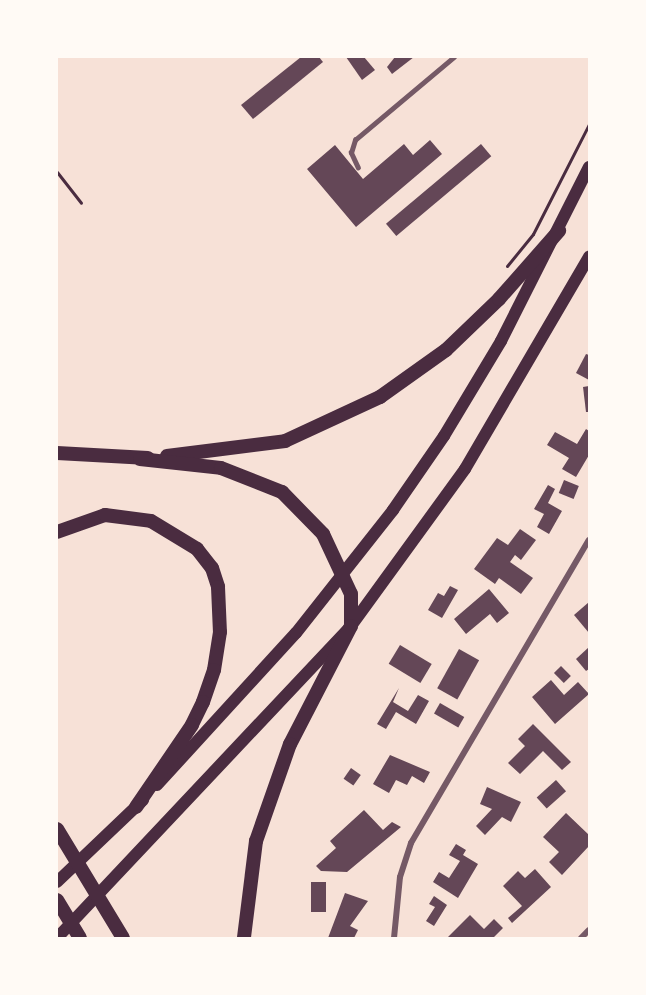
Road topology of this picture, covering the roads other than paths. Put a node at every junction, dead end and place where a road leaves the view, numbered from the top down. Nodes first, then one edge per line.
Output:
1 (454, 57) edge
2 (589, 167) edge
3 (358, 168) dead end
4 (559, 231) junction
5 (589, 256) edge
6 (57, 453) edge
7 (140, 459) junction
8 (57, 532) edge
9 (589, 540) edge
10 (344, 573) junction
11 (351, 626) junction
12 (136, 807) junction
13 (57, 829) edge
14 (57, 882) edge
15 (57, 900) edge
16 (589, 930) edge
17 (57, 938) edge
18 (80, 938) edge
19 (123, 938) edge
20 (244, 938) edge
21 (394, 938) edge
22 (581, 938) edge

1 - 3 lane
2 - 4 main road
4 - 7 main road
4 - 10 main road
5 - 11 main road
6 - 7 main road
7 - 10 main road
8 - 12 main road
9 - 21 street
10 - 11 main road
10 - 12 main road
11 - 17 main road
11 - 20 main road
12 - 14 main road
13 - 19 main road
15 - 18 main road
16 - 22 street

